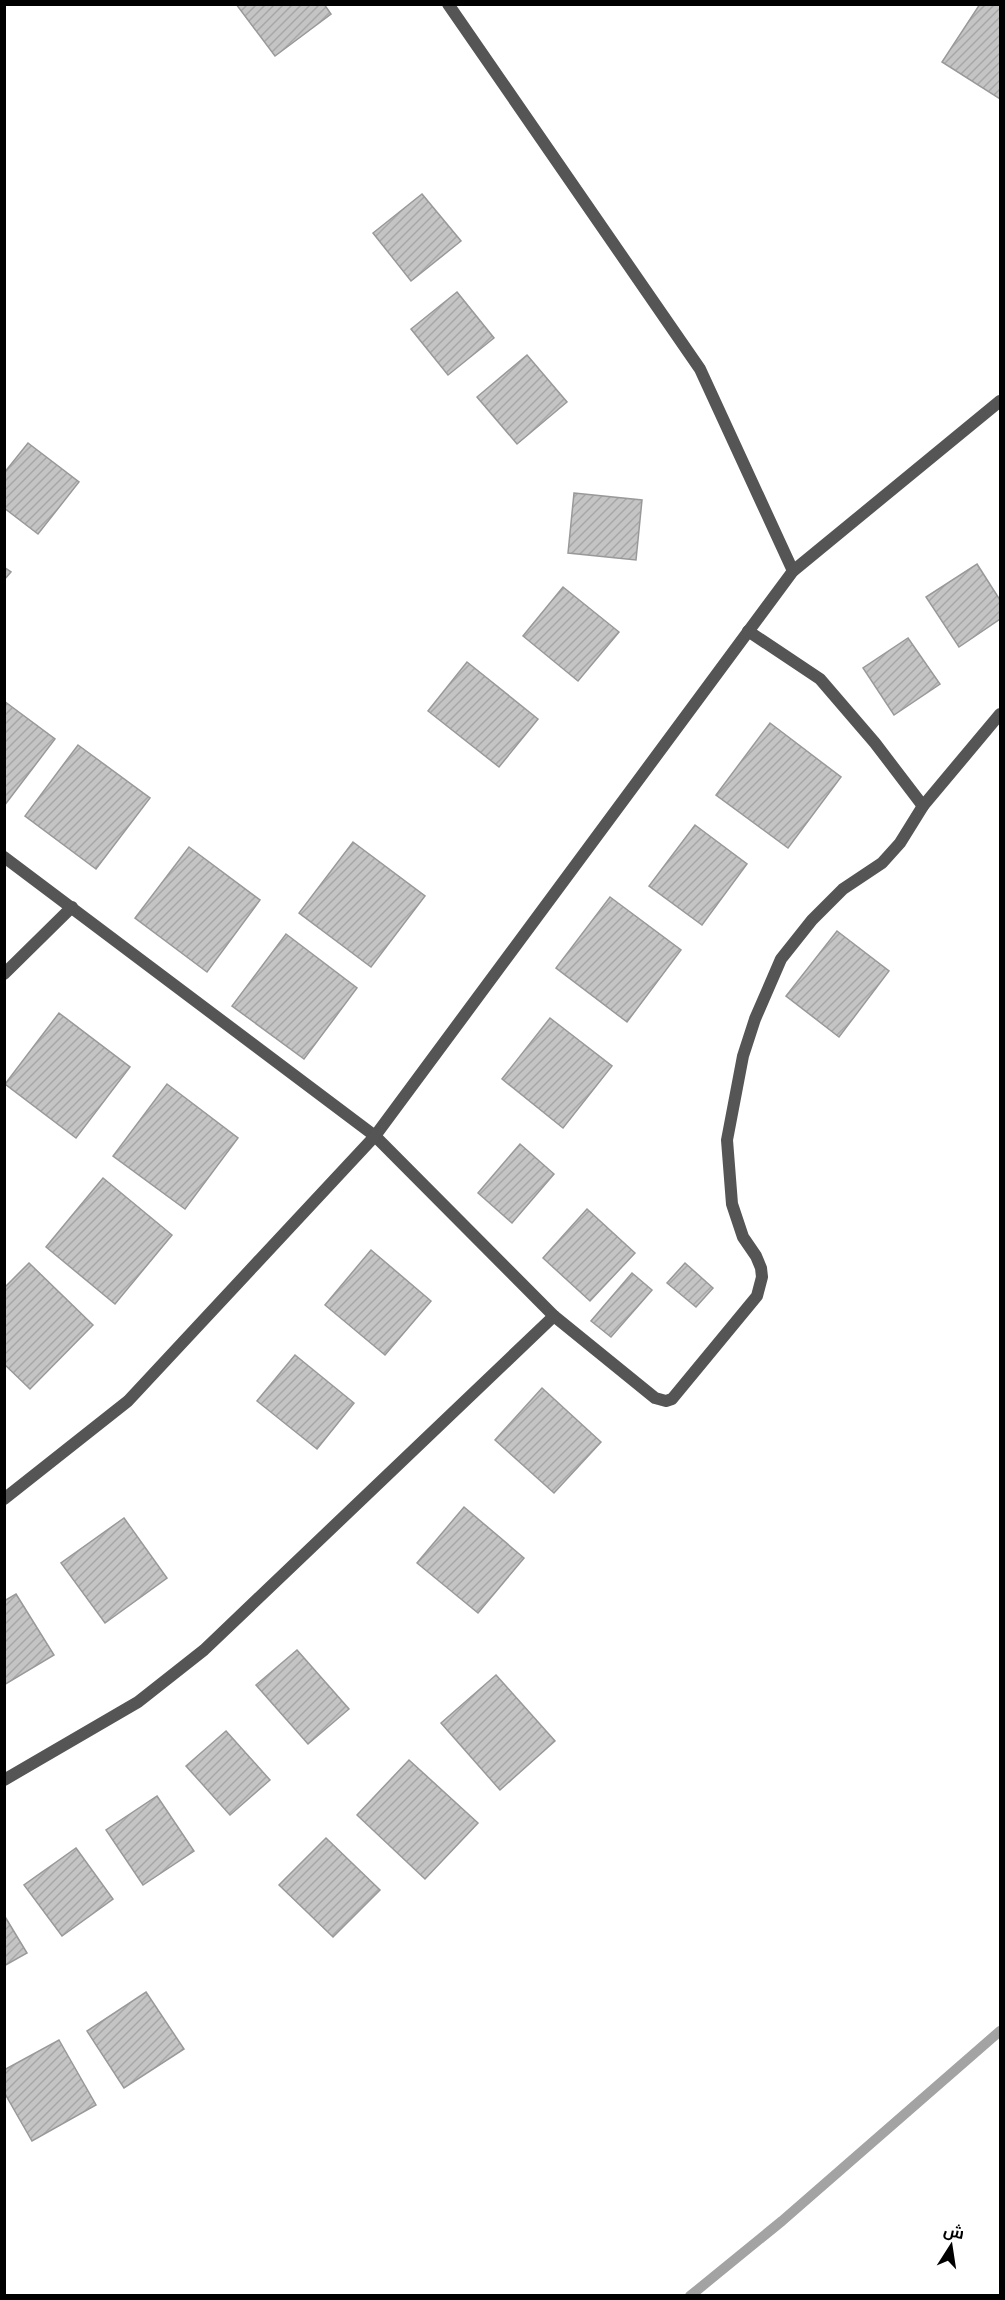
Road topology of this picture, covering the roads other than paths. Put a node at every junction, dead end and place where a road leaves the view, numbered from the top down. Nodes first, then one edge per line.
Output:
1 (448, 4) edge
2 (1000, 401) edge
3 (793, 571) junction
4 (748, 632) junction
5 (1000, 714) edge
6 (923, 806) junction
7 (4, 857) edge
8 (72, 907) junction
9 (4, 974) edge
10 (375, 1136) junction
11 (554, 1316) junction
12 (4, 1499) edge
13 (4, 1780) edge

1 - 3 street
2 - 3 street
3 - 4 street
4 - 6 street
4 - 10 street
5 - 6 street
6 - 11 street
7 - 8 street
8 - 9 street
8 - 10 street
10 - 11 street
10 - 12 street
11 - 13 street

